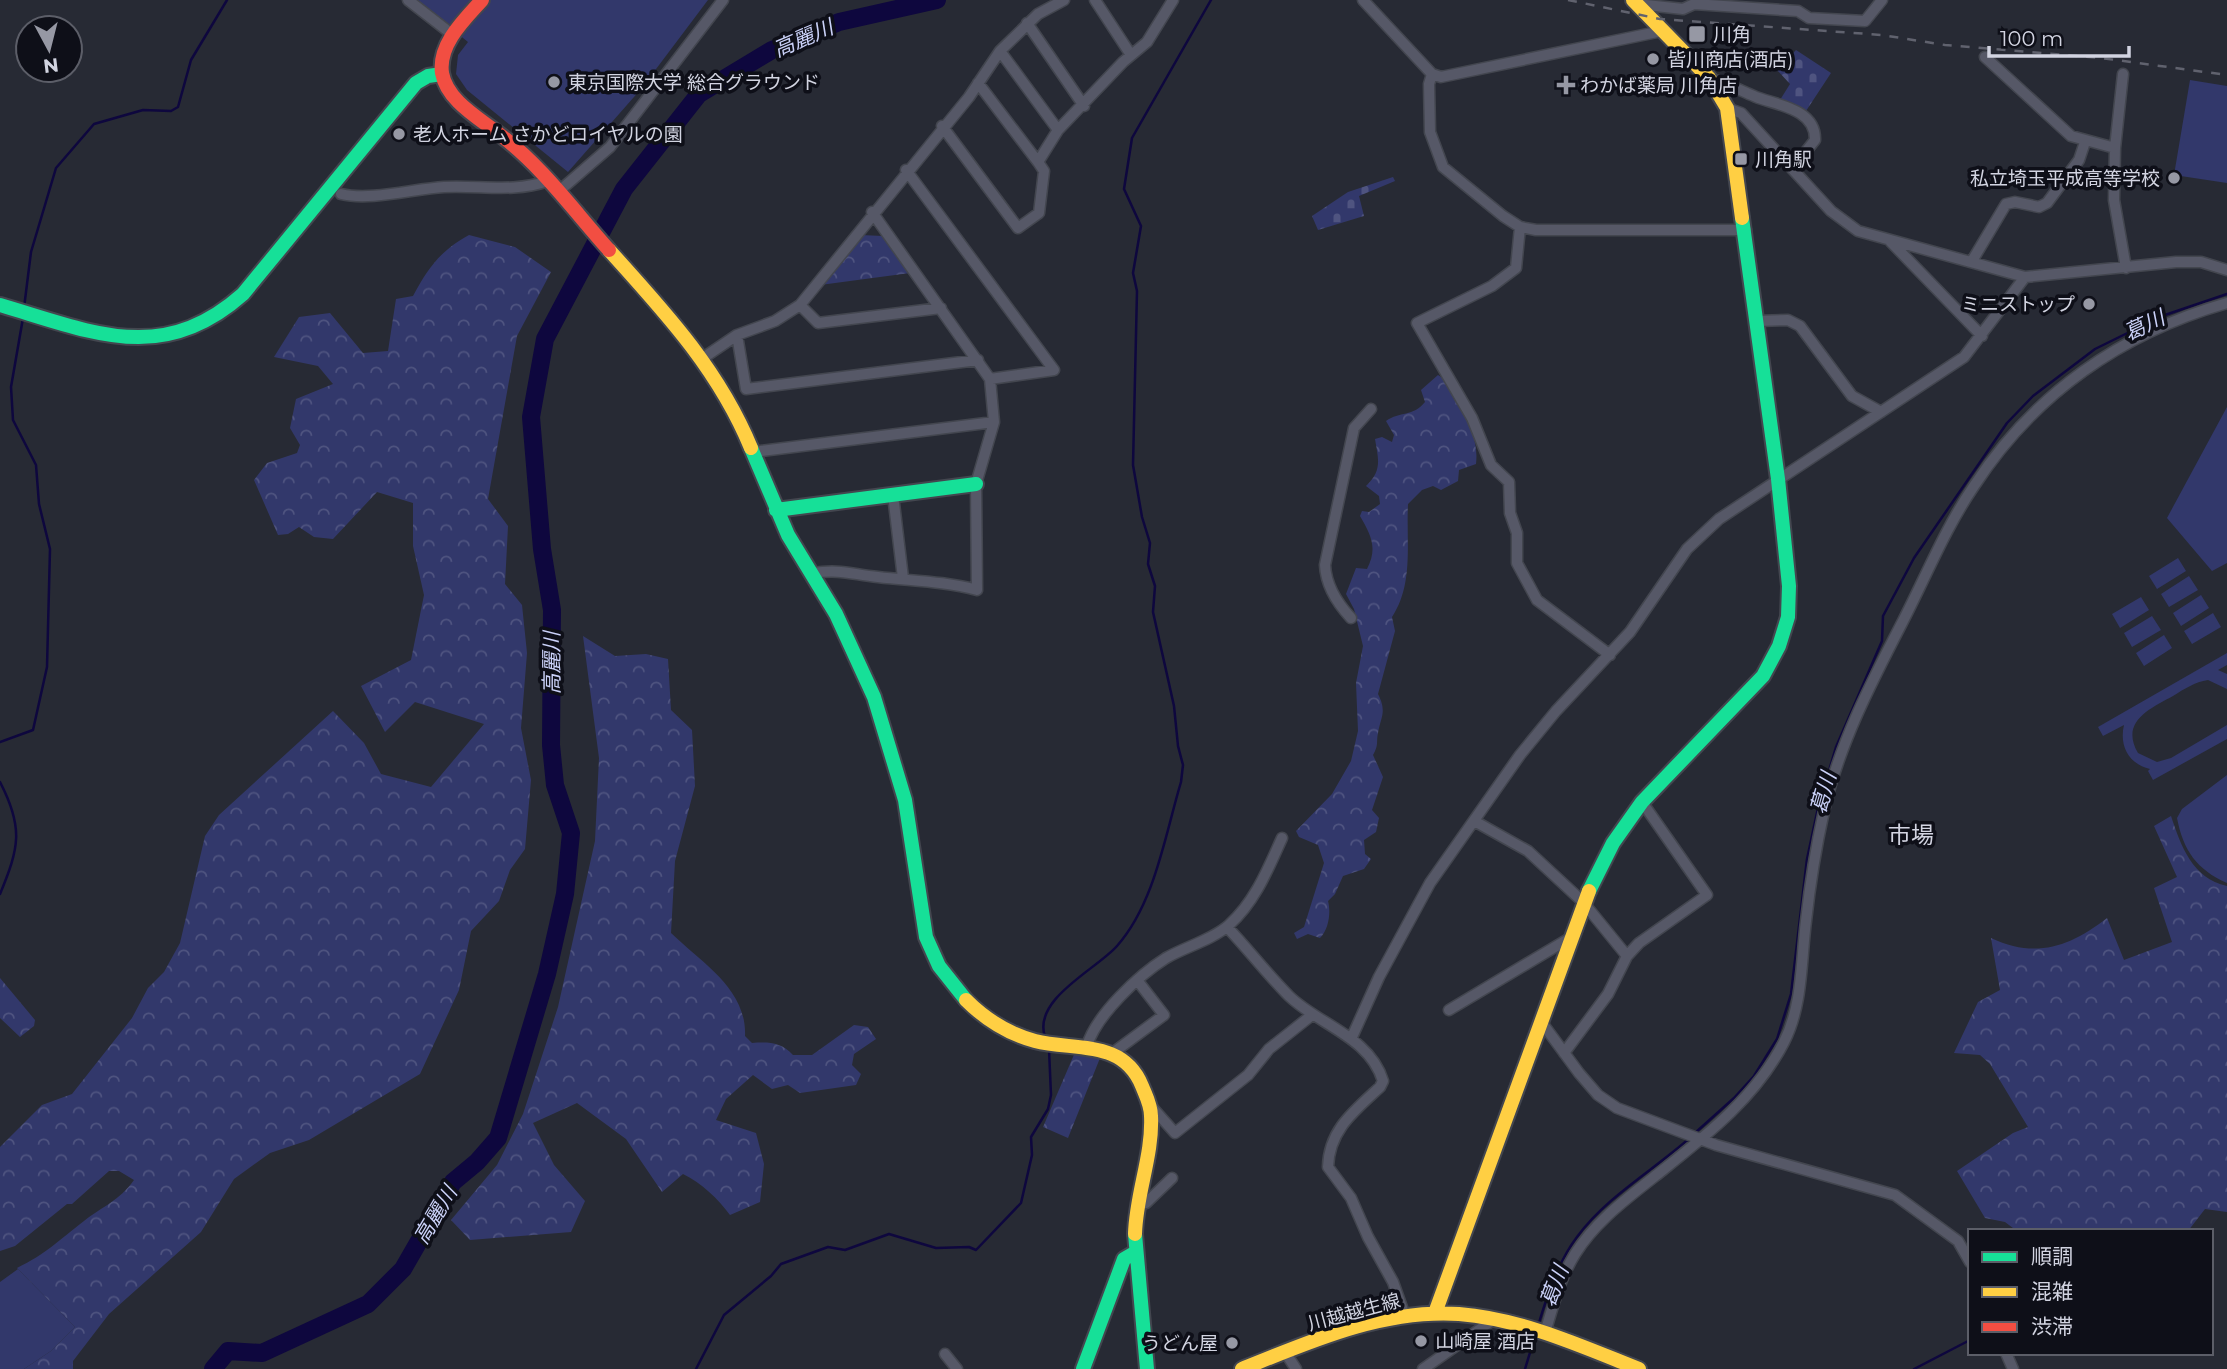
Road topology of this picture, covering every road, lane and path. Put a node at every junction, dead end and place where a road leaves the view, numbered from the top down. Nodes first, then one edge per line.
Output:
1 (408, 0) edge
2 (482, 0) edge
3 (723, 0) edge
4 (1064, 0) edge
5 (1095, 0) edge
6 (1173, 0) edge
7 (1363, 0) edge
8 (1882, 0) edge
9 (1635, 2) edge
10 (1027, 23) junction
11 (1662, 31) junction
12 (453, 35) junction
13 (1000, 51) junction
14 (1131, 55) junction
15 (1986, 57) dead end
16 (442, 74) junction
17 (1432, 74) junction
18 (2123, 74) dead end
19 (1709, 78) junction
20 (978, 83) junction
21 (1084, 106) junction
22 (1727, 108) junction
23 (942, 126) junction
24 (1058, 130) junction
25 (2085, 142) junction
26 (2115, 148) junction
27 (1038, 162) junction
28 (1791, 169) junction
29 (906, 170) junction
30 (553, 186) junction
31 (341, 194) dead end
32 (872, 212) junction
33 (1520, 226) junction
34 (1746, 230) junction
35 (1890, 240) junction
36 (1972, 261) junction
37 (2126, 268) junction
38 (2227, 270) edge
39 (2025, 276) junction
40 (2227, 303) edge
41 (800, 304) junction
42 (0, 305) edge
43 (941, 308) junction
44 (1757, 321) junction
45 (737, 335) junction
46 (1982, 336) junction
47 (703, 359) junction
48 (978, 360) junction
49 (990, 379) junction
50 (1371, 409) dead end
51 (1881, 412) junction
52 (995, 422) junction
53 (753, 452) junction
54 (1778, 479) junction
55 (976, 484) junction
56 (893, 495) junction
57 (776, 510) junction
58 (812, 573) junction
59 (903, 578) junction
60 (1352, 618) dead end
61 (1610, 655) junction
62 (1642, 802) junction
63 (1476, 822) junction
64 (1282, 838) dead end
65 (1583, 902) junction
66 (1227, 927) junction
67 (1570, 938) junction
68 (1627, 956) junction
69 (1137, 980) junction
70 (1449, 1010) dead end
71 (1312, 1015) junction
72 (1540, 1020) junction
73 (1352, 1037) junction
74 (1087, 1046) junction
75 (1114, 1052) junction
76 (1564, 1054) junction
77 (1151, 1106) junction
78 (1701, 1140) junction
79 (1172, 1178) dead end
80 (1139, 1204) junction
81 (1136, 1252) junction
82 (1968, 1258) edge
83 (1435, 1313) junction
84 (1405, 1316) junction
85 (1493, 1320) junction
86 (1540, 1332) junction
87 (1285, 1352) junction
88 (945, 1354) dead end
89 (957, 1369) edge
90 (1083, 1369) edge
91 (1147, 1369) edge
92 (1242, 1369) edge
93 (1296, 1369) edge
94 (1423, 1369) edge
95 (1639, 1369) edge

1 - 12 street
2 - 12 street
3 - 30 street
4 - 10 street
5 - 14 street
6 - 14 street
7 - 17 street
8 - 9 street
9 - 11 street
10 - 13 street
10 - 21 street
11 - 17 street
11 - 19 street
12 - 16 street
13 - 20 street
13 - 24 street
14 - 21 street
15 - 25 street
16 - 30 street
16 - 42 street
17 - 33 street
18 - 26 street
19 - 22 street
19 - 28 street
20 - 23 street
20 - 27 street
21 - 24 street
22 - 28 street
22 - 34 street
23 - 27 street
23 - 29 street
24 - 27 street
25 - 26 street
25 - 36 street
26 - 37 street
28 - 35 street
29 - 32 street
29 - 49 street
30 - 31 street
30 - 47 street
32 - 41 street
32 - 43 street
33 - 34 street
33 - 61 street
34 - 44 street
35 - 36 street
35 - 46 street
36 - 39 street
37 - 38 street
37 - 39 street
39 - 46 street
40 - 78 street
41 - 43 street
41 - 45 street
43 - 48 street
44 - 51 street
44 - 54 street
45 - 47 street
45 - 48 street
46 - 51 street
47 - 53 street
48 - 49 street
49 - 52 street
50 - 60 street
51 - 54 street
52 - 53 street
52 - 55 street
53 - 57 street
54 - 61 street
54 - 62 street
55 - 56 street
55 - 59 street
56 - 57 street
56 - 59 street
57 - 58 street
58 - 59 street
58 - 74 street
61 - 63 street
62 - 65 street
62 - 68 street
63 - 65 street
63 - 73 street
64 - 66 street
65 - 67 street
65 - 68 street
66 - 69 street
66 - 71 street
67 - 70 street
67 - 72 street
68 - 76 street
69 - 74 street
69 - 75 street
71 - 73 street
71 - 77 street
72 - 76 street
72 - 83 street
73 - 84 street
74 - 75 street
75 - 77 street
76 - 78 street
77 - 80 street
78 - 82 street
78 - 86 street
79 - 80 street
80 - 81 street
81 - 90 street
81 - 91 street
83 - 84 street, 川越越生線
83 - 85 street, 川越越生線
84 - 87 street, 川越越生線
85 - 86 street, 川越越生線
85 - 94 street
86 - 95 street, 川越越生線
87 - 92 street, 川越越生線
87 - 93 street
88 - 89 street

